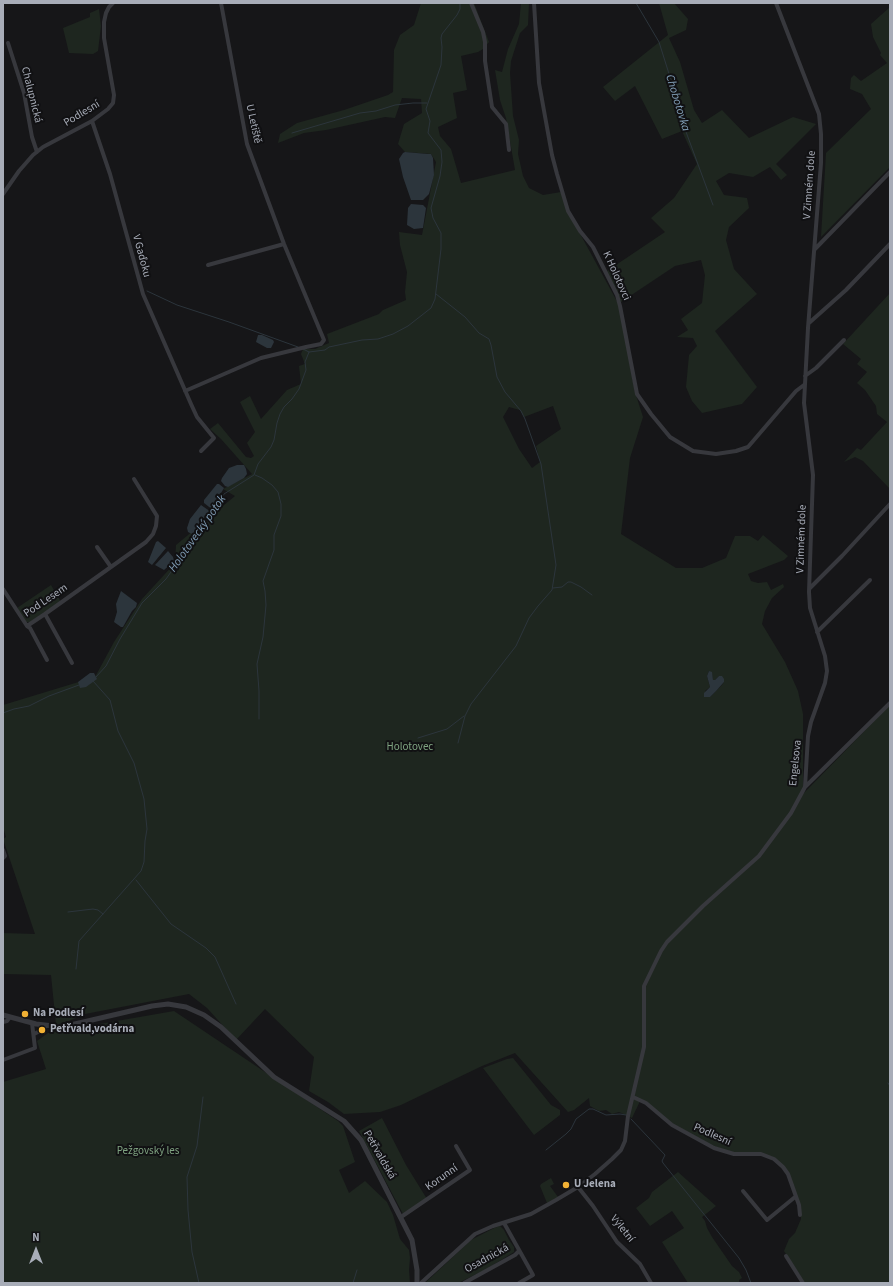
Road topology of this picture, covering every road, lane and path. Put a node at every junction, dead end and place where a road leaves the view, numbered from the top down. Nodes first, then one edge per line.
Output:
1 (113, 3) edge
2 (221, 3) edge
3 (471, 3) edge
4 (534, 3) edge
5 (776, 3) edge
6 (8, 43) dead end
7 (92, 120) junction
8 (509, 150) dead end
9 (36, 152) junction
10 (890, 172) edge
11 (3, 194) edge
12 (284, 244) junction
13 (890, 244) edge
14 (814, 250) junction
15 (208, 265) dead end
16 (808, 323) junction
17 (844, 340) dead end
18 (805, 376) junction
19 (804, 385) junction
20 (185, 391) junction
21 (201, 451) dead end
22 (134, 479) dead end
23 (890, 504) edge
24 (97, 546) dead end
25 (111, 567) junction
26 (870, 580) dead end
27 (810, 588) junction
28 (3, 589) edge
29 (45, 614) junction
30 (27, 626) junction
31 (817, 632) junction
32 (47, 660) dead end
33 (72, 663) dead end
34 (890, 703) edge
35 (805, 787) junction
36 (3, 850) edge
37 (3, 858) edge
38 (3, 1015) edge
39 (10, 1017) junction
40 (3, 1022) edge
41 (32, 1023) junction
42 (47, 1026) junction
43 (34, 1034) junction
44 (3, 1060) edge
45 (633, 1097) junction
46 (456, 1146) dead end
47 (578, 1187) junction
48 (743, 1190) dead end
49 (795, 1197) junction
50 (800, 1215) dead end
51 (401, 1217) junction
52 (504, 1223) junction
53 (519, 1251) junction
54 (786, 1256) dead end
55 (417, 1283) edge
56 (421, 1283) edge
57 (464, 1283) edge
58 (519, 1283) edge
59 (651, 1283) edge
60 (803, 1283) edge

1 - 7 street, Podlesní
2 - 12 street, U Letiště
3 - 8 street
4 - 19 street, K Holotovci
5 - 14 street, V Zimném dole
6 - 9 street, Chalupnická
7 - 9 street, Podlesní
7 - 20 street, V Gaďoku
9 - 11 street, Podlesní
10 - 14 street
12 - 15 street
12 - 20 street, U Letiště
13 - 16 street
14 - 16 street, V Zimném dole
16 - 18 street, V Zimném dole
17 - 18 street
18 - 19 street, V Zimném dole
19 - 27 street, V Zimném dole
20 - 21 street, V Gaďoku
22 - 25 street, Pod Lesem
23 - 27 street, V Zimném dole
24 - 25 street
25 - 29 street, Pod Lesem
26 - 31 street
27 - 31 street, Engelsova
28 - 30 street, Pod Lesem
29 - 30 street, Pod Lesem
29 - 33 street
30 - 32 street
31 - 35 street, Engelsova
34 - 35 street
35 - 45 street, Engelsova
36 - 37 street
38 - 39 street, Petřvaldská
39 - 40 street
39 - 41 street, Petřvaldská
41 - 42 street, Petřvaldská
41 - 43 street
42 - 43 street
42 - 51 street, Petřvaldská
43 - 44 street
45 - 47 street
45 - 49 street, Podlesní
46 - 51 street, Korunní
47 - 52 street
47 - 59 street, Výletní
48 - 49 street
49 - 50 street, Podlesní
51 - 55 street, Petřvaldská
52 - 53 street, Osadnická
52 - 56 street
53 - 57 street, Osadnická
53 - 58 street, Osadnická
54 - 60 street

